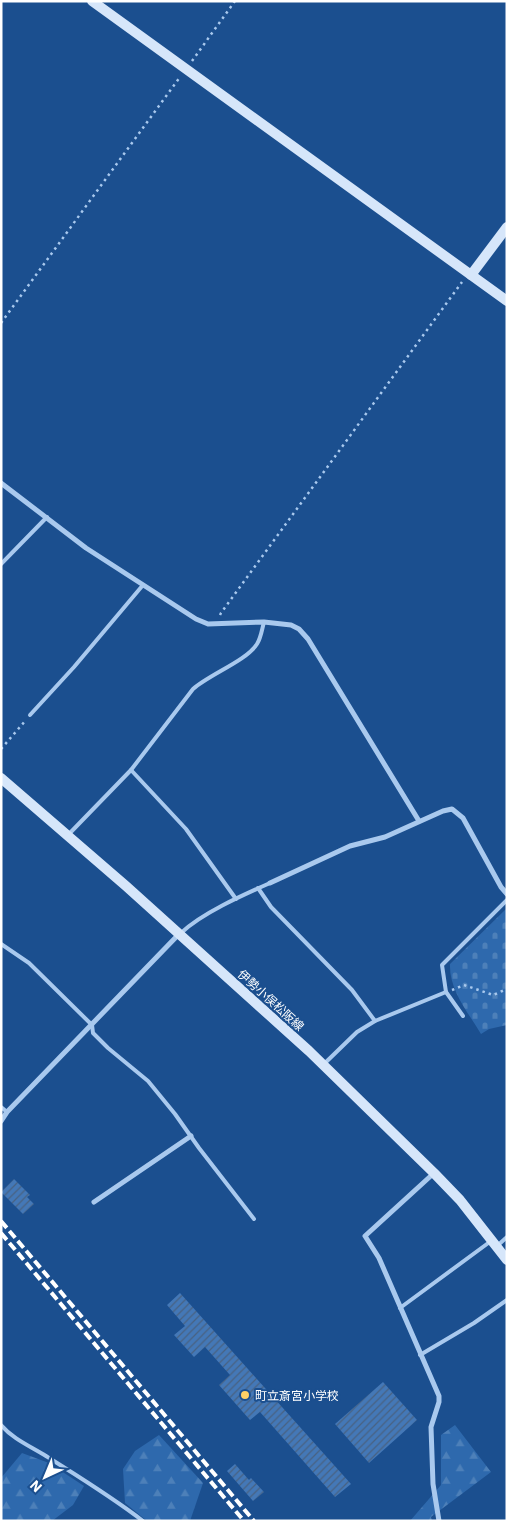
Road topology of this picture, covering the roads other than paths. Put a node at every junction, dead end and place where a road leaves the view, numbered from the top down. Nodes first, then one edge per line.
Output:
1 (92, 1) edge
2 (507, 227) edge
3 (470, 274) junction
4 (507, 301) edge
5 (1, 483) edge
6 (47, 518) junction
7 (1, 564) edge
8 (143, 585) junction
9 (264, 622) junction
10 (30, 715) road end
11 (131, 770) junction
12 (1, 778) edge
13 (419, 822) junction
14 (68, 835) junction
15 (270, 883) joint
16 (258, 888) junction
17 (507, 894) edge
18 (236, 899) junction
19 (507, 900) edge
20 (179, 934) junction
21 (1, 944) edge
22 (446, 992) junction
23 (463, 1016) dead end
24 (375, 1021) junction
25 (92, 1025) junction
26 (323, 1065) junction
27 (1, 1107) edge
28 (7, 1112) junction
29 (1, 1121) edge
30 (190, 1136) junction
31 (434, 1173) junction
32 (94, 1202) dead end
33 (254, 1219) dead end
34 (507, 1238) edge
35 (494, 1243) junction
36 (507, 1260) edge
37 (507, 1300) edge
38 (400, 1308) junction
39 (420, 1355) junction
40 (1, 1425) edge
41 (143, 1521) edge
42 (439, 1521) edge

1 - 3 main road
2 - 3 main road
3 - 4 main road
5 - 6 street
6 - 7 lane
6 - 8 street
8 - 9 street
8 - 10 lane
9 - 11 lane
9 - 13 street
11 - 14 lane
11 - 18 lane
12 - 14 main road, 伊勢小俣松阪線
13 - 15 street
13 - 17 street
14 - 20 main road, 伊勢小俣松阪線
15 - 16 lane
16 - 18 lane
16 - 24 lane
18 - 20 lane
19 - 22 lane
20 - 25 street
20 - 26 main road, 伊勢小俣松阪線
21 - 25 lane
22 - 23 lane
22 - 24 lane
24 - 26 lane
25 - 28 street
25 - 30 lane
26 - 31 main road, 伊勢小俣松阪線
27 - 28 lane
28 - 29 street
30 - 32 street
30 - 33 lane
31 - 35 main road, 伊勢小俣松阪線
31 - 38 street
34 - 35 lane
35 - 36 main road, 伊勢小俣松阪線
35 - 38 lane
37 - 39 lane
38 - 39 street
39 - 42 street
40 - 41 lane

